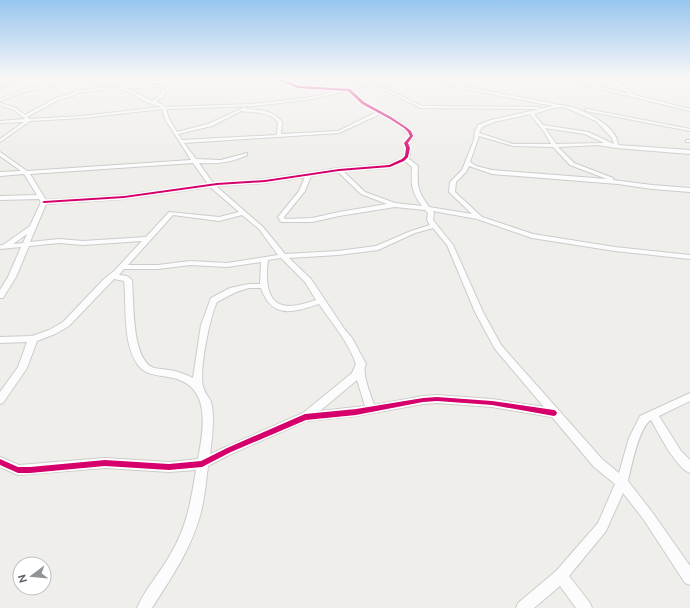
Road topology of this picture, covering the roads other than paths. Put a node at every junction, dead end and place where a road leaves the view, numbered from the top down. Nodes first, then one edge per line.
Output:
1 (4, 105) edge
2 (46, 105) edge
3 (159, 105) edge
4 (242, 105) edge
5 (253, 105) edge
6 (367, 105) edge
7 (418, 105) edge
8 (563, 105) edge
9 (671, 105) edge
10 (566, 106) junction
11 (164, 108) junction
12 (548, 108) junction
13 (241, 110) junction
14 (690, 110) edge
15 (379, 113) junction
16 (531, 113) junction
17 (25, 116) junction
18 (29, 120) junction
19 (0, 122) edge
20 (542, 126) junction
21 (690, 130) edge
22 (177, 133) junction
23 (476, 134) junction
24 (278, 136) junction
25 (0, 141) edge
26 (181, 142) junction
27 (553, 145) junction
28 (616, 147) junction
29 (690, 152) edge
30 (0, 154) edge
31 (245, 154) dead end
32 (405, 159) junction
33 (196, 162) junction
34 (467, 163) junction
35 (339, 170) junction
36 (26, 172) junction
37 (0, 174) edge
38 (308, 176) junction
39 (618, 182) junction
40 (212, 185) junction
41 (690, 190) edge
42 (0, 198) edge
43 (42, 199) junction
44 (395, 205) junction
45 (426, 208) junction
46 (243, 213) junction
47 (480, 218) junction
48 (434, 226) junction
49 (32, 228) junction
50 (148, 239) junction
51 (27, 244) junction
52 (1, 247) edge
53 (283, 256) junction
54 (690, 257) edge
55 (265, 260) junction
56 (122, 267) junction
57 (113, 277) junction
58 (265, 286) junction
59 (0, 296) edge
60 (321, 301) junction
61 (33, 339) junction
62 (0, 340) edge
63 (360, 370) junction
64 (198, 386) junction
65 (690, 397) edge
66 (0, 400) edge
67 (371, 409) junction
68 (554, 413) junction
69 (652, 415) junction
70 (305, 417) junction
71 (0, 462) edge
72 (202, 464) junction
73 (690, 468) edge
74 (622, 482) junction
75 (561, 576) junction
76 (690, 578) edge
77 (144, 608) edge
78 (523, 608) edge
79 (585, 608) edge

1 - 17 street
2 - 17 street
3 - 11 street
4 - 11 street
5 - 13 street
6 - 15 street
7 - 12 street
8 - 10 street
9 - 14 street
10 - 12 street
10 - 21 street
10 - 28 street
11 - 18 street
11 - 22 street
12 - 16 street
13 - 22 street
13 - 24 street
15 - 24 street
15 - 32 street
16 - 20 street
16 - 23 street
17 - 18 street
18 - 19 street
18 - 25 street
20 - 27 street
20 - 28 street
22 - 26 street
23 - 27 street
23 - 34 street
24 - 26 street
26 - 33 street
27 - 28 street
27 - 39 street
28 - 29 street
30 - 36 street
31 - 33 street
32 - 35 street
32 - 45 street
33 - 36 street
33 - 40 street
34 - 39 street
34 - 47 street
35 - 38 street
35 - 44 street
36 - 37 street
36 - 43 street
38 - 40 street
38 - 44 street
39 - 41 street
40 - 43 street
40 - 46 street
42 - 43 street
43 - 49 street
44 - 45 street
45 - 47 street
45 - 48 street
46 - 50 street
46 - 53 street
47 - 54 street
48 - 53 street
48 - 68 street
49 - 51 street
49 - 52 street
50 - 51 street
50 - 56 street
51 - 52 street
51 - 59 street
53 - 55 street
53 - 60 street
55 - 56 street
55 - 58 street
56 - 57 street
57 - 61 street
57 - 64 street
58 - 60 street
58 - 64 street
60 - 63 street
61 - 62 street
61 - 66 street
63 - 67 street
63 - 70 street
64 - 72 street
65 - 69 street
67 - 68 street
67 - 70 street
68 - 74 street
69 - 73 street
69 - 74 street
70 - 72 street
71 - 72 street
72 - 77 street
74 - 75 street
74 - 76 street
75 - 78 street
75 - 79 street

